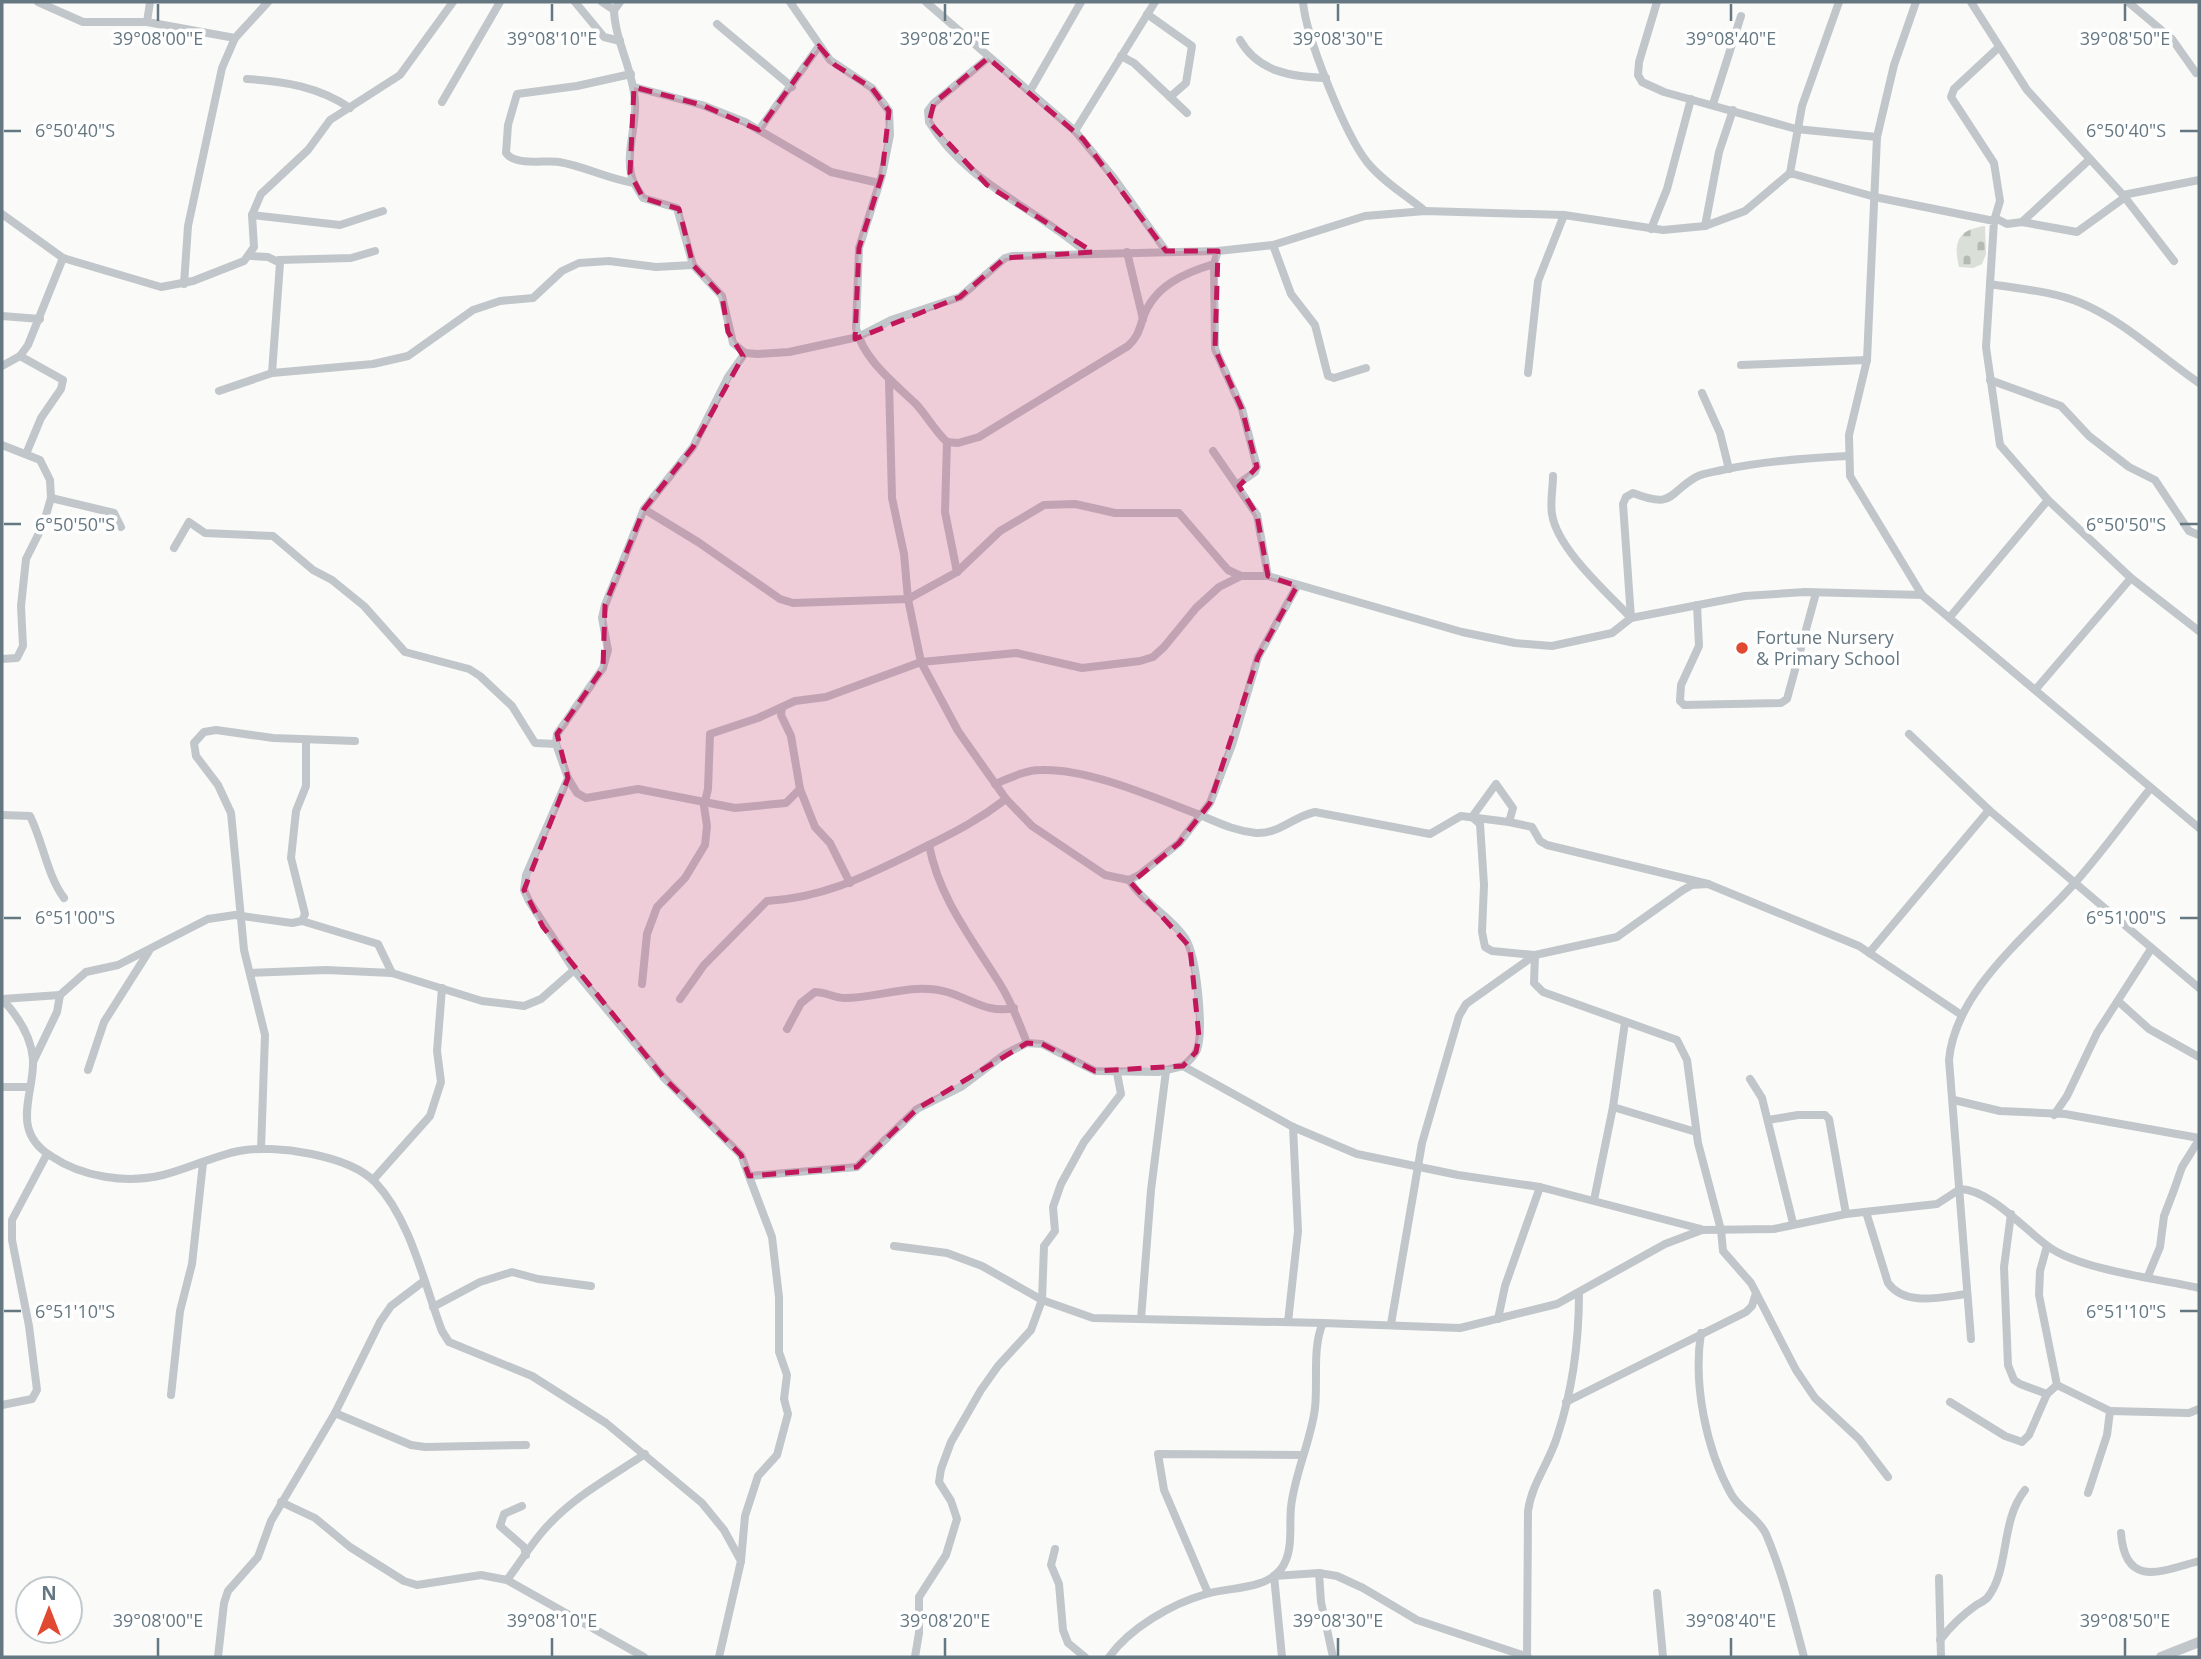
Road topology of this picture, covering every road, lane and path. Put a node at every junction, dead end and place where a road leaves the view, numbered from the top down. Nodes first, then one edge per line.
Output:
1 (38, 2) edge
2 (150, 2) edge
3 (268, 2) edge
4 (453, 2) edge
5 (500, 2) edge
6 (575, 2) edge
7 (602, 2) edge
8 (620, 2) edge
9 (790, 2) edge
10 (926, 2) edge
11 (1081, 2) edge
12 (1155, 2) edge
13 (1303, 2) edge
14 (1657, 2) edge
15 (1839, 2) edge
16 (1916, 2) edge
17 (1971, 2) edge
18 (2128, 2) edge
19 (614, 10) junction
20 (1147, 15) junction
21 (1741, 16) dead end
22 (146, 22) junction
23 (717, 24) dead end
24 (235, 38) junction
25 (1240, 40) dead end
26 (620, 41) junction
27 (819, 46) junction
28 (1998, 48) junction
29 (1121, 56) junction
30 (989, 58) junction
31 (2196, 73) dead end
32 (631, 74) junction
33 (1326, 78) junction
34 (247, 79) dead end
35 (634, 87) junction
36 (792, 87) junction
37 (1030, 91) junction
38 (1170, 97) junction
39 (1691, 99) junction
40 (442, 103) dead end
41 (1713, 104) junction
42 (350, 108) junction
43 (1733, 110) junction
44 (1187, 113) dead end
45 (1796, 129) junction
46 (759, 130) junction
47 (1075, 131) junction
48 (1877, 137) junction
49 (2090, 159) junction
50 (1790, 173) junction
51 (2199, 180) edge
52 (634, 183) junction
53 (879, 183) junction
54 (2123, 196) junction
55 (1875, 197) junction
56 (383, 211) dead end
57 (1425, 211) junction
58 (2, 214) edge
59 (252, 215) junction
60 (1564, 215) junction
61 (1994, 220) junction
62 (2022, 222) junction
63 (1705, 226) junction
64 (1651, 229) junction
65 (1273, 245) junction
66 (375, 251) dead end
67 (1166, 251) junction
68 (1218, 251) junction
69 (1127, 253) junction
70 (1088, 254) junction
71 (251, 256) junction
72 (63, 258) junction
73 (279, 260) junction
74 (2174, 261) dead end
75 (1214, 264) junction
76 (693, 265) junction
77 (184, 284) junction
78 (1990, 285) junction
79 (2, 316) edge
80 (40, 319) junction
81 (1143, 319) junction
82 (858, 337) junction
83 (745, 353) junction
84 (20, 356) junction
85 (1867, 360) junction
86 (1741, 365) dead end
87 (2, 366) edge
88 (1366, 368) dead end
89 (272, 373) junction
90 (1528, 373) dead end
91 (1990, 380) junction
92 (888, 381) junction
93 (2199, 383) edge
94 (219, 391) dead end
95 (1702, 393) dead end
96 (947, 442) junction
97 (2, 445) edge
98 (1213, 451) dead end
99 (26, 454) junction
100 (1848, 456) junction
101 (1729, 469) junction
102 (1553, 476) dead end
103 (1238, 484) junction
104 (51, 498) junction
105 (2048, 499) junction
106 (644, 509) junction
107 (121, 527) dead end
108 (2199, 535) edge
109 (174, 548) dead end
110 (957, 572) junction
111 (1241, 576) junction
112 (1268, 576) junction
113 (2131, 578) junction
114 (1297, 586) junction
115 (1816, 593) junction
116 (1922, 595) junction
117 (908, 599) junction
118 (1697, 605) junction
119 (1950, 617) junction
120 (1631, 618) junction
121 (2199, 631) edge
122 (2, 659) edge
123 (921, 662) junction
124 (2036, 689) junction
125 (782, 708) junction
126 (1909, 734) dead end
127 (306, 740) junction
128 (355, 741) dead end
129 (556, 744) junction
130 (568, 778) junction
131 (995, 784) junction
132 (800, 789) junction
133 (2150, 789) junction
134 (1006, 799) junction
135 (706, 803) junction
136 (1989, 810) junction
137 (2, 816) edge
138 (1200, 816) junction
139 (1472, 817) junction
140 (1509, 822) junction
141 (2199, 828) edge
142 (929, 845) junction
143 (1129, 880) junction
144 (850, 883) junction
145 (1708, 884) junction
146 (2074, 884) junction
147 (64, 898) dead end
148 (242, 915) junction
149 (302, 921) junction
150 (150, 948) junction
151 (2151, 949) junction
152 (1869, 953) junction
153 (1535, 955) junction
154 (574, 970) junction
155 (250, 972) junction
156 (392, 973) junction
157 (642, 984) dead end
158 (442, 988) junction
159 (2199, 988) edge
160 (60, 995) junction
161 (2, 999) edge
162 (680, 999) dead end
163 (2118, 1001) junction
164 (1014, 1008) junction
165 (1960, 1014) junction
166 (1625, 1022) junction
167 (787, 1029) dead end
168 (1027, 1043) junction
169 (2199, 1057) edge
170 (33, 1062) junction
171 (1183, 1066) junction
172 (88, 1070) dead end
173 (1166, 1071) junction
174 (1117, 1073) junction
175 (1750, 1079) dead end
176 (2, 1087) edge
177 (29, 1087) junction
178 (1954, 1100) junction
179 (1613, 1107) junction
180 (2054, 1115) junction
181 (1768, 1120) junction
182 (1293, 1126) junction
183 (1696, 1132) junction
184 (2199, 1139) edge
185 (261, 1149) junction
186 (47, 1154) junction
187 (203, 1163) junction
188 (1419, 1168) junction
189 (749, 1176) junction
190 (373, 1180) junction
191 (1540, 1187) junction
192 (1960, 1189) junction
193 (1594, 1200) junction
194 (1866, 1212) junction
195 (1846, 1214) junction
196 (2011, 1214) junction
197 (1793, 1223) junction
198 (1702, 1230) junction
199 (1721, 1230) junction
200 (894, 1246) dead end
201 (2047, 1246) junction
202 (2148, 1276) junction
203 (424, 1281) junction
204 (591, 1286) dead end
205 (2199, 1288) edge
206 (1579, 1293) junction
207 (1756, 1293) junction
208 (1967, 1294) junction
209 (1042, 1300) junction
210 (432, 1307) junction
211 (1141, 1319) junction
212 (1498, 1320) junction
213 (1288, 1322) junction
214 (1323, 1323) junction
215 (1391, 1324) junction
216 (1701, 1333) junction
217 (1972, 1339) dead end
218 (2057, 1385) junction
219 (2047, 1394) junction
220 (171, 1395) dead end
221 (1566, 1402) junction
222 (1950, 1402) dead end
223 (2, 1405) edge
224 (2199, 1409) edge
225 (2110, 1411) junction
226 (335, 1413) junction
227 (526, 1445) dead end
228 (645, 1454) junction
229 (1301, 1455) junction
230 (1888, 1477) dead end
231 (2025, 1490) dead end
232 (2088, 1493) dead end
233 (281, 1502) junction
234 (522, 1506) dead end
235 (2121, 1533) dead end
236 (1055, 1549) dead end
237 (526, 1555) junction
238 (741, 1561) junction
239 (2199, 1561) edge
240 (1319, 1573) junction
241 (1274, 1576) junction
242 (1939, 1578) dead end
243 (507, 1580) junction
244 (1208, 1593) junction
245 (1657, 1593) dead end
246 (1940, 1640) junction
247 (2199, 1642) edge
248 (218, 1657) edge
249 (645, 1657) edge
250 (719, 1657) edge
251 (915, 1657) edge
252 (1085, 1657) edge
253 (1109, 1657) edge
254 (1282, 1657) edge
255 (1333, 1657) edge
256 (1528, 1657) edge
257 (1662, 1657) edge
258 (1804, 1657) edge
259 (1941, 1657) edge
260 (2161, 1657) edge

1 - 22 street
2 - 22 street
3 - 24 street
4 - 42 street
5 - 40 street
6 - 26 street
7 - 19 street
8 - 19 street
9 - 27 street
10 - 30 street
11 - 37 street
12 - 20 street
13 - 33 street
14 - 39 street
15 - 45 street
16 - 48 street
17 - 28 street
18 - 31 street
19 - 26 street
20 - 29 street
20 - 38 street
21 - 41 street
22 - 24 street
23 - 36 street
24 - 77 street
25 - 33 street
26 - 32 street
27 - 36 street
27 - 53 street
28 - 49 street
28 - 61 street
29 - 38 street
29 - 47 street
30 - 37 street
30 - 70 street
32 - 35 street
32 - 52 street
33 - 57 street
34 - 42 street
35 - 46 street
35 - 52 street
36 - 46 street
37 - 47 street
38 - 44 street
39 - 41 street
39 - 64 street
41 - 43 street
42 - 59 street
43 - 45 street
43 - 63 street
45 - 48 street
45 - 50 street
46 - 53 street
47 - 67 street
48 - 55 street
49 - 54 street
49 - 62 street
50 - 55 street
50 - 63 street
51 - 54 street
52 - 76 street
53 - 82 street
54 - 62 street
54 - 74 street
55 - 61 street
55 - 85 street
56 - 59 street
57 - 60 street
57 - 65 street
58 - 72 street
59 - 71 street
60 - 64 street
60 - 90 street
61 - 62 street
61 - 78 street
63 - 64 street
65 - 68 street
65 - 88 street
66 - 73 street
67 - 68 street
67 - 69 street
68 - 75 street
69 - 70 street
69 - 81 street
70 - 82 street
71 - 73 street
71 - 77 street
72 - 77 street
72 - 80 street
73 - 89 street
75 - 81 street
75 - 103 street
76 - 83 street
76 - 89 street
78 - 91 street
78 - 93 street
79 - 80 street
80 - 84 street
81 - 96 street
82 - 83 street
82 - 92 street
83 - 106 street
84 - 87 street
84 - 99 street
85 - 86 street
85 - 100 street
89 - 94 street
91 - 105 street
91 - 108 street
92 - 96 street
92 - 117 street
95 - 101 street
96 - 110 street
97 - 99 street
98 - 103 street
99 - 104 street
100 - 101 street
100 - 116 street
101 - 120 street
102 - 120 street
103 - 112 street
104 - 107 street
104 - 122 street
105 - 113 street
105 - 119 street
106 - 117 street
106 - 129 street
109 - 129 street
110 - 111 street
110 - 117 street
111 - 112 street
111 - 123 street
112 - 114 street
113 - 121 street
113 - 124 street
114 - 120 street
114 - 138 street
115 - 116 street
115 - 118 street
115 - 118 street
116 - 119 street
117 - 123 street
118 - 120 street
119 - 124 street
123 - 125 street
123 - 131 street
124 - 133 street
125 - 132 street
125 - 135 street
126 - 136 street
127 - 128 street
127 - 148 street
127 - 149 street
129 - 130 street
130 - 135 street
130 - 154 street
131 - 134 street
131 - 138 street
132 - 135 street
132 - 144 street
133 - 141 street
133 - 146 street
134 - 142 street
134 - 143 street
135 - 157 street
136 - 146 street
136 - 152 street
137 - 147 street
138 - 139 street
138 - 143 street
139 - 140 street
139 - 140 street
139 - 153 street
140 - 145 street
142 - 144 street
142 - 164 street
143 - 171 street
144 - 162 street
145 - 152 street
145 - 153 street
146 - 151 street
146 - 165 street
148 - 149 street
148 - 150 street
148 - 155 street
149 - 156 street
150 - 160 street
150 - 172 street
151 - 159 street
151 - 163 street
152 - 165 street
153 - 166 street
153 - 188 street
154 - 158 street
154 - 189 street
155 - 156 street
155 - 185 street
156 - 158 street
158 - 190 street
160 - 161 street
160 - 170 street
161 - 170 street
163 - 169 street
163 - 180 street
164 - 167 street
164 - 168 street
165 - 178 street
166 - 179 street
166 - 183 street
168 - 174 street
168 - 189 street
170 - 177 street
171 - 173 street
171 - 182 street
173 - 174 street
173 - 211 street
174 - 209 street
175 - 181 street
176 - 177 street
177 - 186 street
178 - 180 street
178 - 192 street
179 - 183 street
179 - 193 street
180 - 184 street
181 - 195 street
181 - 197 street
182 - 188 street
182 - 213 street
183 - 199 street
184 - 202 street
185 - 187 street
185 - 190 street
186 - 187 street
186 - 223 street
187 - 220 street
188 - 191 street
188 - 215 street
189 - 238 street
190 - 203 street
191 - 193 street
191 - 212 street
192 - 194 street
192 - 196 street
192 - 208 street
193 - 198 street
194 - 195 street
194 - 208 street
195 - 197 street
196 - 201 street
196 - 219 street
197 - 199 street
198 - 199 street
198 - 206 street
199 - 207 street
200 - 209 street
201 - 202 street
201 - 218 street
202 - 205 street
203 - 210 street
203 - 226 street
204 - 210 street
206 - 212 street
206 - 221 street
207 - 216 street
207 - 230 street
208 - 217 street
209 - 211 street
209 - 251 street
210 - 228 street
211 - 213 street
212 - 215 street
213 - 214 street
214 - 215 street
214 - 229 street
216 - 221 street
216 - 258 street
218 - 219 street
218 - 225 street
219 - 222 street
221 - 256 street
224 - 225 street
225 - 232 street
226 - 227 street
226 - 233 street
228 - 237 street
228 - 238 street
229 - 241 street
229 - 244 street
231 - 246 street
233 - 243 street
233 - 248 street
234 - 237 street
235 - 239 street
236 - 252 street
237 - 243 street
238 - 250 street
240 - 241 street
240 - 255 street
240 - 256 street
241 - 244 street
241 - 254 street
242 - 246 street
243 - 249 street
244 - 253 street
245 - 257 street
246 - 259 street
247 - 260 street

